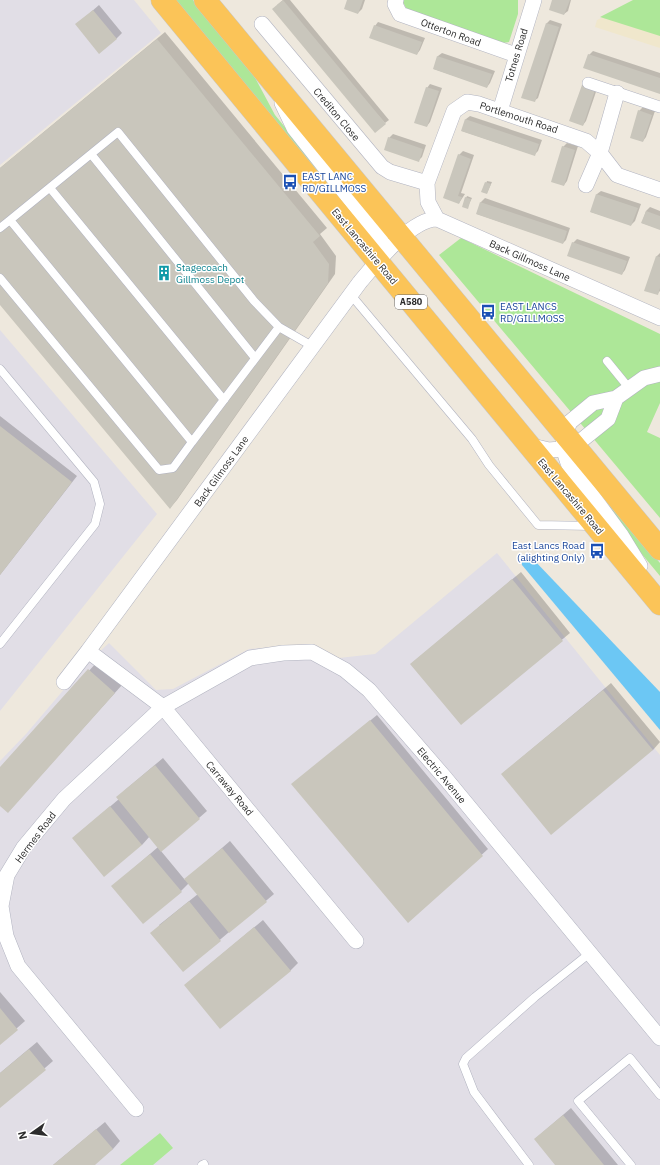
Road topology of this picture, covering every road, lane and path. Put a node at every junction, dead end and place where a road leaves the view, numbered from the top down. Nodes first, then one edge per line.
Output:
1 (162, 0) edge
2 (205, 0) edge
3 (396, 0) edge
4 (534, 0) edge
5 (262, 24) dead end
6 (516, 55) junction
7 (269, 77) junction
8 (588, 83) dead end
9 (617, 93) junction
10 (660, 107) edge
11 (500, 111) junction
12 (600, 153) junction
13 (92, 154) junction
14 (427, 183) junction
15 (586, 186) dead end
16 (50, 188) junction
17 (660, 190) edge
18 (437, 219) junction
19 (10, 220) junction
20 (0, 228) edge
21 (402, 237) junction
22 (378, 262) junction
23 (0, 278) edge
24 (351, 294) junction
25 (660, 318) edge
26 (279, 327) junction
27 (312, 346) junction
28 (255, 358) junction
29 (607, 360) dead end
30 (0, 369) edge
31 (660, 374) edge
32 (629, 388) junction
33 (616, 398) junction
34 (224, 400) junction
35 (192, 442) junction
36 (568, 443) junction
37 (528, 445) junction
38 (597, 526) junction
39 (660, 549) edge
40 (660, 599) edge
41 (660, 604) edge
42 (0, 644) edge
43 (88, 651) junction
44 (64, 682) dead end
45 (163, 707) junction
46 (356, 941) dead end
47 (590, 953) junction
48 (660, 1038) edge
49 (660, 1095) edge
50 (136, 1108) dead end
51 (529, 1165) edge
52 (631, 1165) edge

1 - 22 highway, East Lancashire Road / A580
2 - 7 highway
3 - 6 street, Otterton Road
4 - 6 street, Totnes Road
5 - 14 street, Crediton Close
6 - 11 street, Totnes Road
7 - 21 highway
7 - 22 street
8 - 9 street
9 - 10 street
9 - 12 street
11 - 12 street, Portlemouth Road
11 - 14 street, Portlemouth Road
12 - 15 street
12 - 17 street, Portlemouth Road
13 - 16 lane
13 - 26 lane
13 - 28 lane
14 - 18 street, Portlemouth Road
16 - 19 lane
16 - 34 lane
18 - 21 street
18 - 25 street, Back Gillmoss Lane
19 - 20 lane
19 - 35 lane
21 - 22 street, Back Gilmoss Lane
21 - 36 highway
22 - 24 street, Back Gilmoss Lane
22 - 37 highway, East Lancashire Road / A580
23 - 35 lane
24 - 27 street, Back Gilmoss Lane
24 - 38 lane
26 - 27 lane
26 - 28 lane
27 - 43 street, Back Gilmoss Lane
28 - 34 lane
29 - 32 lane
30 - 42 lane
31 - 32 street
32 - 33 street
33 - 36 street
33 - 36 street
34 - 35 lane
36 - 37 street
36 - 39 highway
36 - 40 street
37 - 38 highway, East Lancashire Road / A580
38 - 41 highway, East Lancashire Road / A580
43 - 44 street, Back Gilmoss Lane
43 - 45 street, Carraway Road
45 - 46 street, Carraway Road
45 - 47 street, Electric Avenue
45 - 50 street, Hermes Road
47 - 48 street, Electric Avenue
47 - 51 lane
49 - 52 lane

